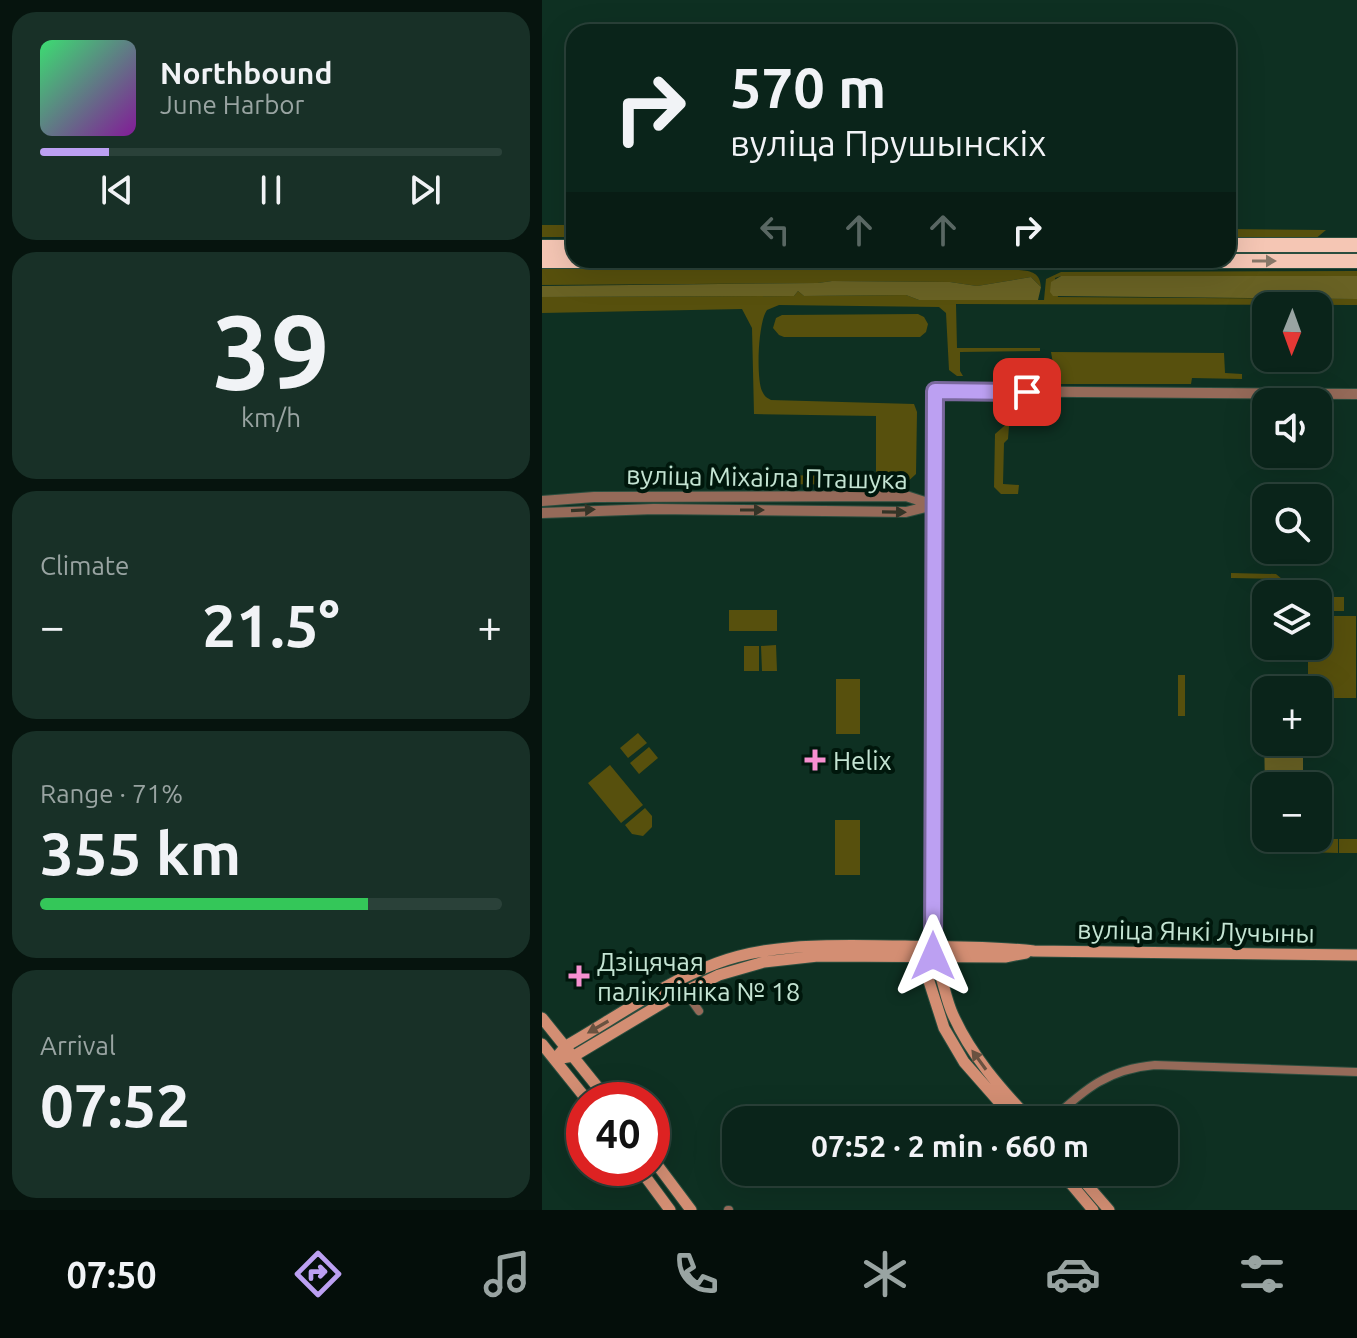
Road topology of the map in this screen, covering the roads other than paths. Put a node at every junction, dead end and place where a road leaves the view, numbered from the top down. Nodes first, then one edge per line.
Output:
1 (1236, 245) edge
2 (1357, 245) edge
3 (542, 247) edge
4 (566, 247) edge
5 (542, 261) edge
6 (566, 261) edge
7 (1236, 261) edge
8 (1357, 261) edge
9 (1357, 394) edge
10 (542, 501) edge
11 (934, 505) junction
12 (542, 513) edge
13 (933, 951) junction
14 (1357, 955) edge
15 (682, 986) junction
16 (699, 1011) dead end
17 (542, 1018) edge
18 (542, 1044) edge
19 (566, 1046) junction
20 (574, 1056) junction
21 (555, 1059) junction
22 (1357, 1072) edge
23 (573, 1082) edge
24 (594, 1082) edge
25 (1003, 1106) edge
26 (1018, 1106) edge
27 (1067, 1106) edge
28 (670, 1182) edge
29 (652, 1186) edge
30 (1073, 1186) edge
31 (1088, 1186) edge
32 (670, 1210) edge
33 (691, 1210) edge
34 (1093, 1210) edge
35 (1109, 1210) edge

1 - 2 highway
3 - 4 highway
5 - 6 highway
7 -> 8 highway
9 - 11 street
10 - 11 street, вуліца Міхаіла Пташука
12 -> 11 street, вуліца Міхаіла Пташука
11 - 13 street
13 - 14 main road, вуліца Янкі Лучыны
13 - 15 main road, вуліца Янкі Лучыны
13 - 25 main road
26 -> 13 main road
15 - 16 street
15 -> 19 main road, вуліца Янкі Лучыны
15 - 20 main road, вуліца Янкі Лучыны
17 - 19 main road
18 - 21 main road
19 - 20 main road
19 - 21 main road, вуліца Янкі Лучыны
20 - 21 main road, вуліца Янкі Лучыны
20 - 24 main road
21 - 23 main road
22 - 27 street
28 - 33 main road
29 - 32 main road
30 - 34 main road
31 - 35 main road

